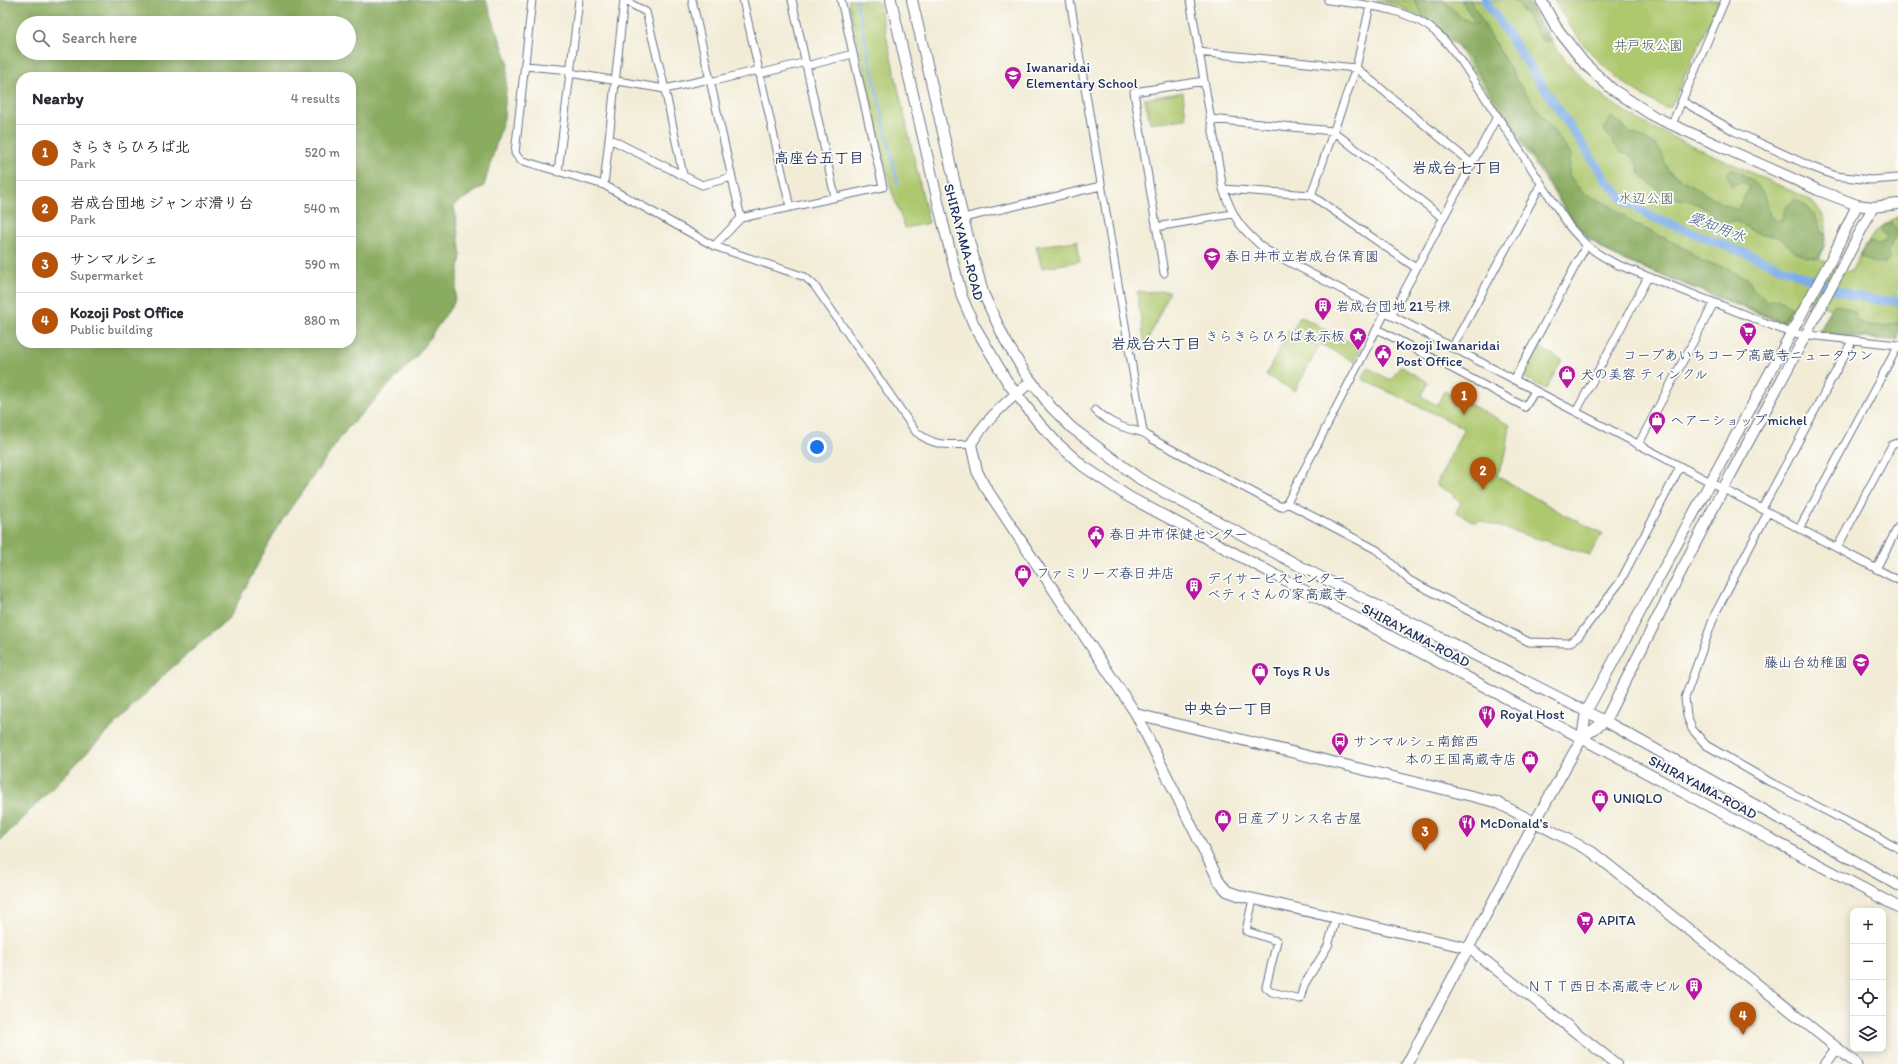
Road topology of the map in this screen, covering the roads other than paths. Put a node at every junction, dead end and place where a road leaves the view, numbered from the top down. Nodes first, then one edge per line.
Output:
1 (532, 0) edge
2 (579, 0) edge
3 (624, 0) edge
4 (692, 0) edge
5 (743, 0) edge
6 (792, 0) edge
7 (841, 0) edge
8 (891, 0) edge
9 (912, 0) edge
10 (1070, 0) edge
11 (1190, 0) edge
12 (1328, 0) edge
13 (1541, 0) edge
14 (1725, 0) edge
15 (1370, 6) junction
16 (1198, 52) junction
17 (853, 54) junction
18 (806, 64) junction
19 (525, 66) junction
20 (1356, 68) junction
21 (570, 71) junction
22 (759, 72) junction
23 (616, 80) junction
24 (709, 81) junction
25 (1204, 81) junction
26 (665, 89) junction
27 (1682, 101) junction
28 (1497, 117) junction
29 (1210, 119) junction
30 (1672, 124) junction
31 (1333, 131) junction
32 (610, 139) junction
33 (1472, 164) junction
34 (558, 172) junction
35 (683, 175) junction
36 (732, 177) junction
37 (1898, 178) edge
38 (1541, 184) junction
39 (604, 185) junction
40 (1101, 186) junction
41 (1223, 189) junction
42 (1310, 195) junction
43 (835, 197) junction
44 (1898, 204) edge
45 (1857, 205) junction
46 (790, 207) junction
47 (1872, 207) junction
48 (1232, 214) junction
49 (741, 218) junction
50 (963, 218) junction
51 (1443, 218) junction
52 (1156, 227) junction
53 (714, 246) junction
54 (1586, 246) junction
55 (1416, 268) junction
56 (1164, 273) dead end
57 (1648, 277) junction
58 (1714, 303) junction
59 (1388, 315) junction
60 (1377, 329) junction
61 (1791, 333) junction
62 (1805, 336) junction
63 (1852, 341) junction
64 (1898, 346) edge
65 (1452, 348) junction
66 (1514, 380) junction
67 (1032, 382) junction
68 (1534, 391) junction
69 (1016, 395) junction
70 (1095, 410) dead end
71 (1576, 412) junction
72 (1143, 431) junction
73 (1898, 443) edge
74 (971, 444) junction
75 (1638, 445) junction
76 (1680, 467) junction
77 (1710, 483) junction
78 (1723, 489) junction
79 (1287, 503) junction
80 (1765, 511) junction
81 (1898, 528) edge
82 (1800, 529) junction
83 (1837, 548) junction
84 (1876, 569) junction
85 (1898, 580) edge
86 (1586, 712) junction
87 (1136, 714) junction
88 (1605, 721) junction
89 (1582, 738) junction
90 (1535, 822) junction
91 (1898, 848) edge
92 (1898, 885) edge
93 (1253, 899) junction
94 (1898, 907) edge
95 (1336, 918) junction
96 (1469, 948) junction
97 (1837, 1048) junction
98 (1407, 1064) edge
99 (1616, 1064) edge
100 (1825, 1064) edge
101 (1857, 1064) edge

1 - 19 street
2 - 21 street
3 - 23 street
3 - 26 street
4 - 24 street
5 - 22 street
6 - 18 street
7 - 17 street
8 - 69 street, SHIRAYAMA-ROAD
9 - 50 street, SHIRAYAMA-ROAD
10 - 40 street
11 - 16 street
12 - 15 street
13 - 30 street
14 - 27 street
15 - 20 street
15 - 28 street
16 - 20 street
16 - 25 street
17 - 18 street
17 - 43 street
18 - 22 street
18 - 43 street
19 - 21 street
19 - 34 street
20 - 31 street
20 - 33 street
21 - 23 street
21 - 34 street
22 - 24 street
22 - 46 street
23 - 26 street
23 - 32 street
24 - 26 street
24 - 36 street
25 - 29 street
25 - 52 street
26 - 35 street
27 - 30 street
27 - 37 street
28 - 33 street
28 - 38 street
29 - 31 street
29 - 41 street
30 - 45 street
31 - 42 street
31 - 51 street
32 - 35 street
32 - 39 street
33 - 51 street
34 - 39 street
35 - 36 street
36 - 49 street
38 - 54 street
38 - 65 street
39 - 53 street
40 - 50 street
40 - 72 street
41 - 42 street
41 - 48 street
42 - 55 street
43 - 46 street
44 - 47 street
45 - 47 street
45 - 61 street
46 - 49 street
47 - 62 street
48 - 52 street
48 - 59 street
49 - 53 street
50 - 67 street, SHIRAYAMA-ROAD
51 - 55 street
52 - 56 street
53 - 74 street
54 - 57 street
54 - 66 street
55 - 59 street
57 - 58 street
57 - 71 street
58 - 61 street
58 - 75 street
59 - 60 street
59 - 65 street
60 - 68 street
60 - 79 street
61 - 62 street
61 - 77 street
62 - 63 street
62 - 78 street
63 - 64 street
63 - 80 street
64 - 82 street
65 - 66 street
66 - 68 street
67 - 69 street
67 - 86 street, SHIRAYAMA-ROAD
68 - 71 street
69 - 74 street
69 - 89 street, SHIRAYAMA-ROAD
70 - 72 street
71 - 75 street
72 - 79 street
73 - 83 street
74 - 87 street
75 - 76 street
76 - 77 street
76 - 79 street
77 - 78 street
77 - 86 street
78 - 80 street
78 - 88 street
80 - 82 street
80 - 91 street
81 - 84 street
82 - 83 street
83 - 84 street
84 - 85 street
86 - 88 street, SHIRAYAMA-ROAD
86 - 89 street
87 - 90 street
87 - 93 street
88 - 89 street
88 - 92 street, SHIRAYAMA-ROAD
89 - 90 street
89 - 94 street, SHIRAYAMA-ROAD
90 - 96 street
90 - 97 street
93 - 95 street
93 - 95 street
95 - 96 street
96 - 98 street
96 - 99 street
97 - 100 street
97 - 101 street

